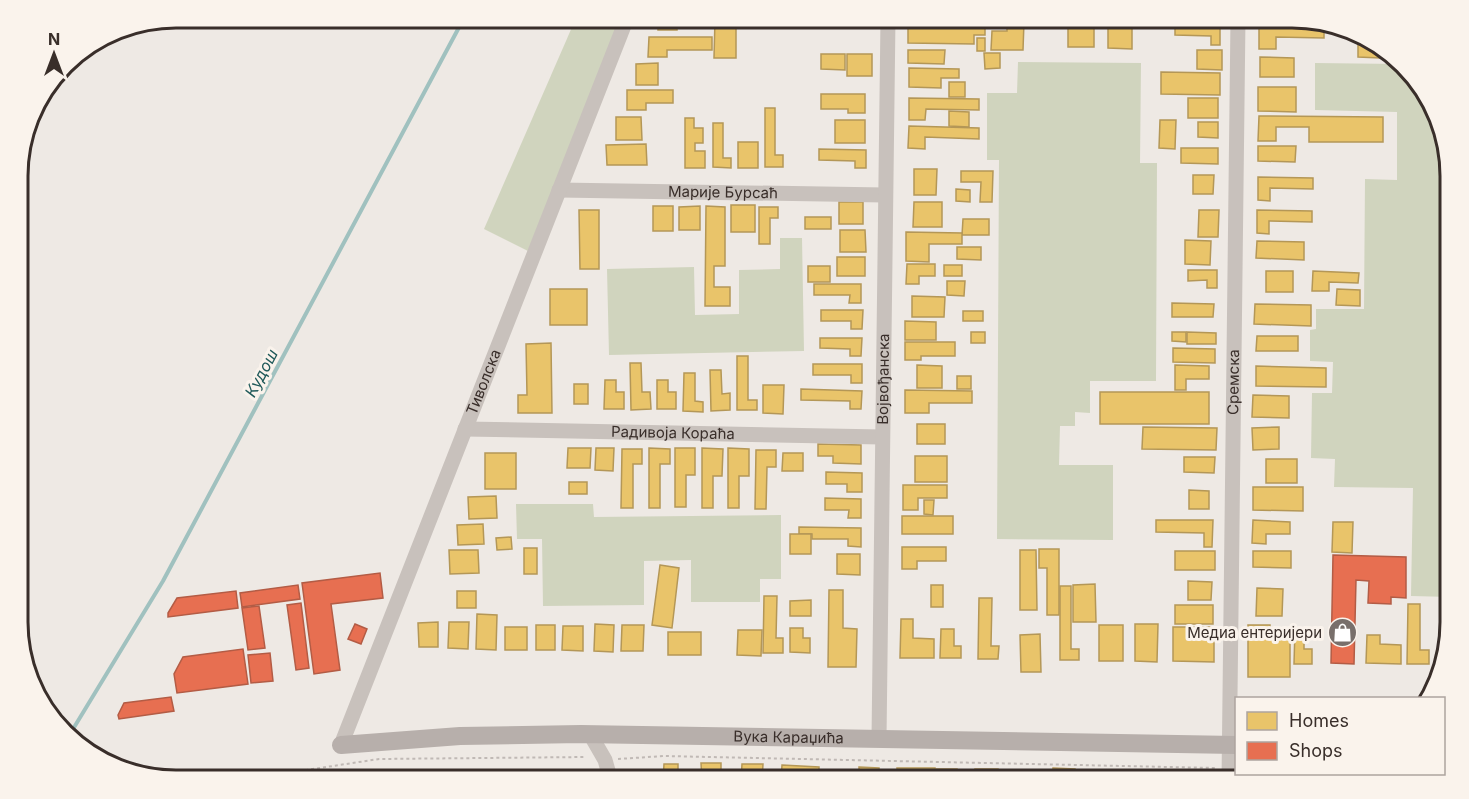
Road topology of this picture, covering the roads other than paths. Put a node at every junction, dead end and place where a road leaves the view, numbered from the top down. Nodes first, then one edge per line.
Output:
1 (623, 28) edge
2 (888, 28) edge
3 (1238, 28) edge
4 (559, 190) junction
5 (885, 195) junction
6 (465, 429) junction
7 (882, 437) junction
8 (590, 734) junction
9 (879, 739) junction
10 (341, 745) joint
11 (1233, 745) edge
12 (608, 770) edge
13 (1230, 770) edge

1 - 4 street, Тиволска
2 - 5 street, Војвођанска
3 - 11 street, Сремска
4 - 5 street, Марије Бурсаћ
4 - 6 street, Тиволска
5 - 7 street, Војвођанска
6 - 7 street, Радивоја Кораћа
6 - 10 street, Тиволска
7 - 9 street, Војвођанска
8 - 9 main road, Вука Караџића
8 - 10 main road, Вука Караџића
8 - 12 street
9 - 11 main road, Вука Караџића
11 - 13 street, Сремска

